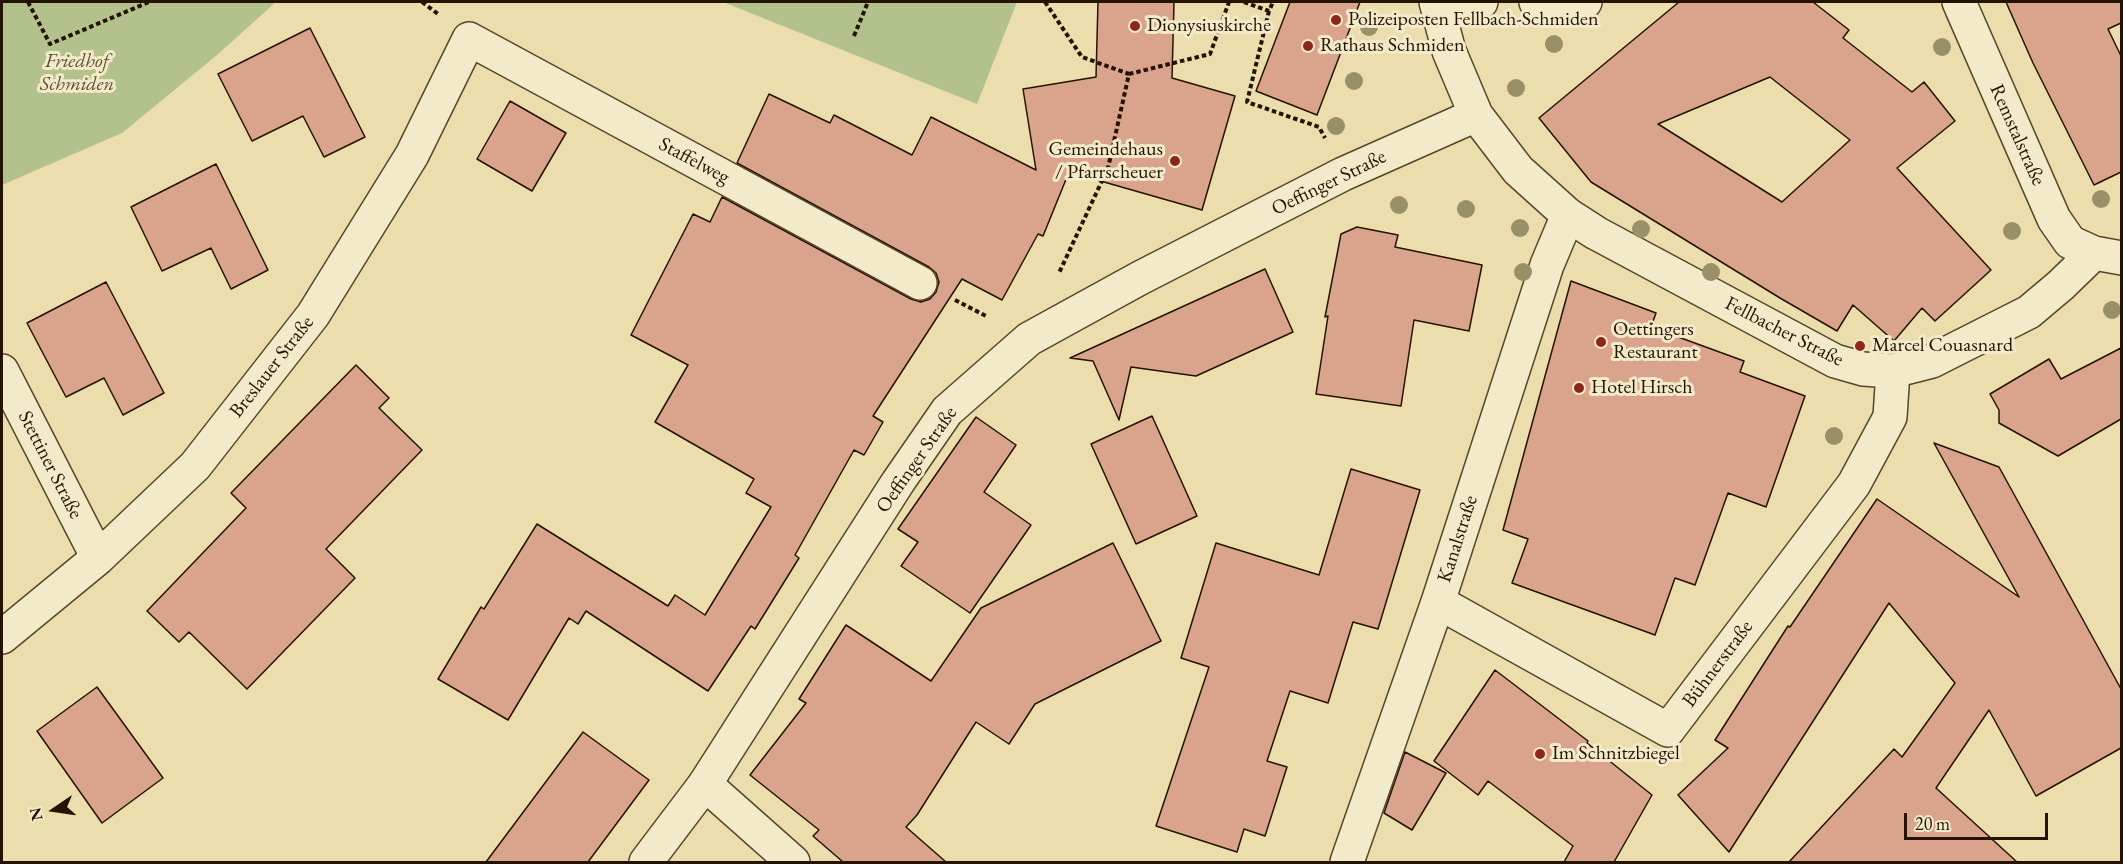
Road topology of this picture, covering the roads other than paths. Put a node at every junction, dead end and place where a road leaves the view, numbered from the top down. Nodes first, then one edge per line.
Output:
1 (1481, 2) edge
2 (1536, 2) edge
3 (1584, 2) edge
4 (1959, 2) edge
5 (1438, 7) edge
6 (469, 39) joint
7 (1476, 115) junction
8 (1568, 215) junction
9 (2108, 255) edge
10 (920, 283) dead end
11 (2, 371) edge
12 (1893, 371) junction
13 (98, 558) junction
14 (1438, 602) junction
15 (2, 637) edge
16 (705, 783) junction
17 (646, 862) edge
18 (793, 862) edge
19 (1347, 862) edge

1 - 5 street
2 - 3 street
4 - 9 street, Remstalstraße
5 - 7 street, Fellbacher Straße
6 - 10 street, Staffelweg
6 - 13 street, Breslauer Straße
7 - 8 street, Fellbacher Straße
7 - 16 street, Oeffinger Straße
8 - 12 street, Fellbacher Straße
8 - 14 street, Kanalstraße
9 - 12 street, Fellbacher Straße
11 - 13 street, Stettiner Straße
12 - 14 street, Bühnerstraße
13 - 15 street, Breslauer Straße
14 - 19 street, Kanalstraße
16 - 17 street, Oeffinger Straße
16 - 18 street

